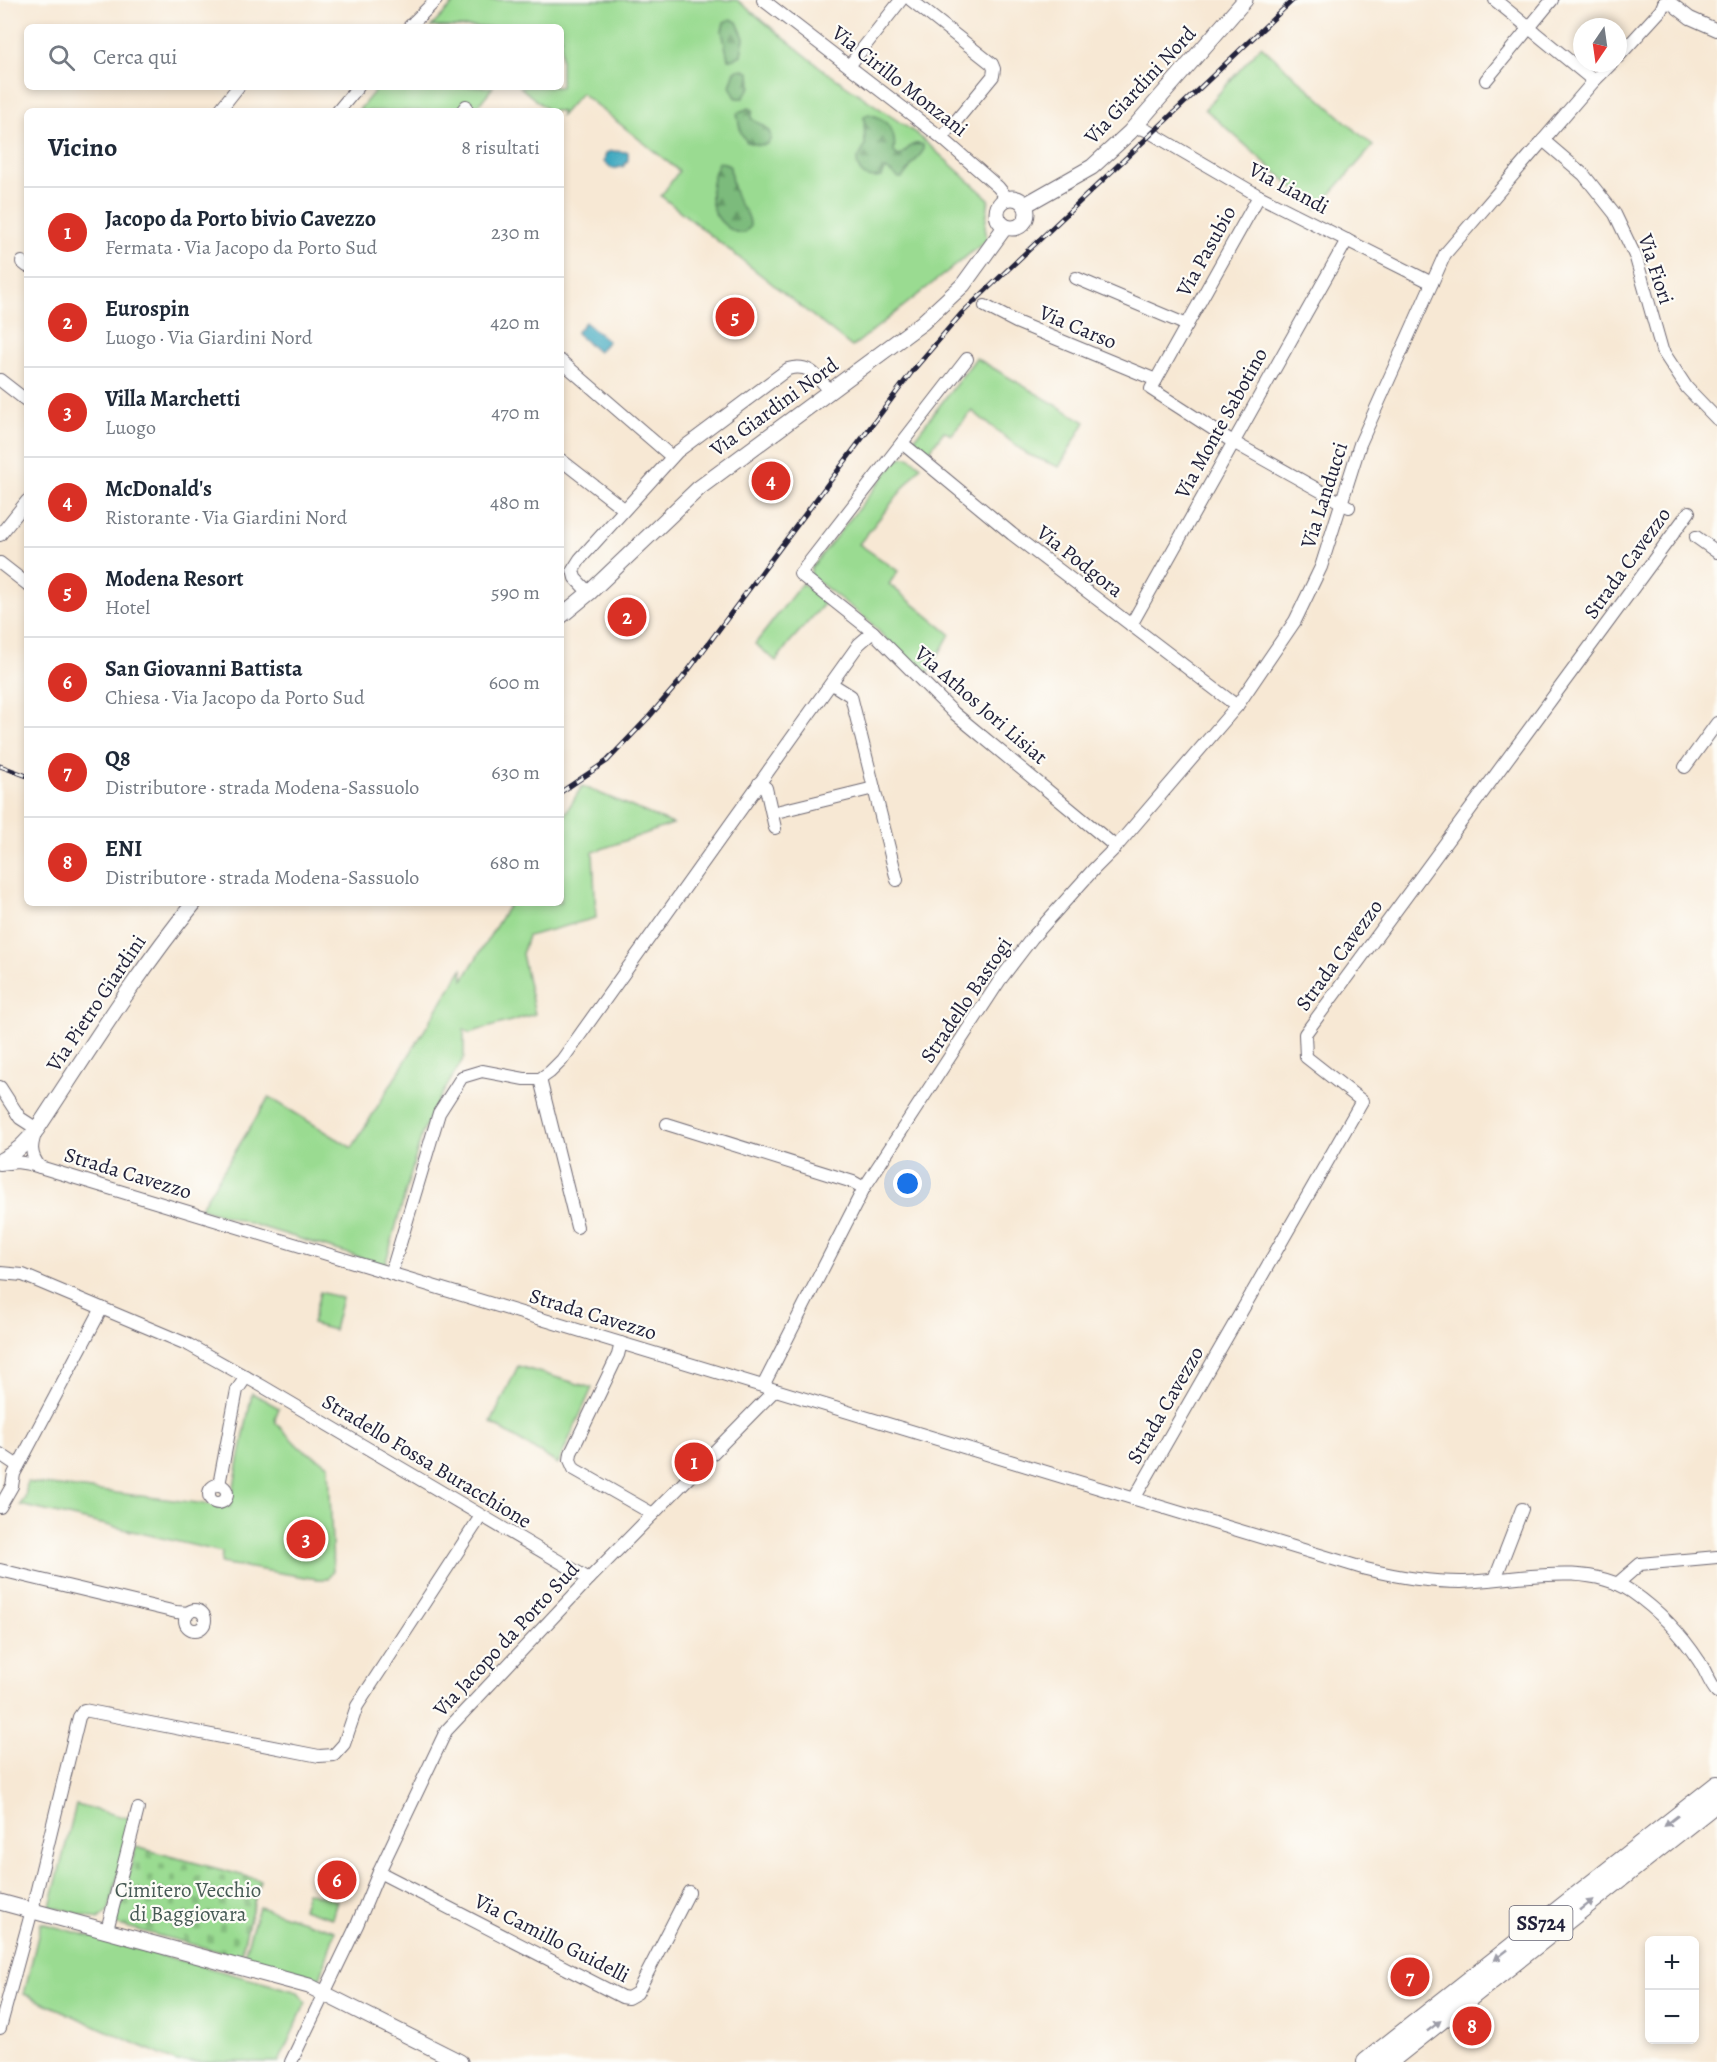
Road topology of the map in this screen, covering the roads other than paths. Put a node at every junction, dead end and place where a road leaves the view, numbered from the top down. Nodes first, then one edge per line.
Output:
1 (436, 0) edge
2 (763, 0) edge
3 (901, 0) edge
4 (911, 0) edge
5 (1245, 0) edge
6 (1495, 0) edge
7 (1552, 0) edge
8 (1664, 1) edge
9 (413, 24) edge
10 (1530, 27) junction
11 (1717, 30) edge
12 (1627, 47) edge
13 (849, 66) junction
14 (1603, 72) edge
15 (1486, 80) dead end
16 (1594, 81) junction
17 (236, 90) edge
18 (356, 90) edge
19 (221, 108) edge
20 (340, 108) edge
21 (1130, 132) junction
22 (942, 138) junction
23 (1543, 140) junction
24 (1259, 196) junction
25 (1007, 198) junction
26 (1025, 205) junction
27 (1005, 227) junction
28 (1347, 240) junction
29 (1076, 278) dead end
30 (1432, 283) junction
31 (986, 306) dead end
32 (1187, 325) junction
33 (967, 359) dead end
34 (564, 364) edge
35 (1, 384) edge
36 (1154, 385) junction
37 (830, 391) junction
38 (24, 399) edge
39 (1717, 419) edge
40 (1233, 442) junction
41 (902, 443) junction
42 (672, 457) junction
43 (564, 462) edge
44 (24, 505) edge
45 (1345, 505) junction
46 (624, 509) junction
47 (1689, 512) dead end
48 (0, 535) edge
49 (1696, 537) dead end
50 (1717, 552) edge
51 (0, 563) edge
52 (24, 582) edge
53 (589, 593) junction
54 (564, 614) edge
55 (1131, 625) junction
56 (873, 632) junction
57 (831, 684) junction
58 (1237, 706) junction
59 (1717, 723) edge
60 (1685, 767) dead end
61 (759, 783) junction
62 (874, 788) junction
63 (772, 813) junction
64 (776, 828) dead end
65 (1116, 847) junction
66 (897, 880) dead end
67 (192, 906) edge
68 (540, 1079) junction
69 (0, 1087) edge
70 (667, 1124) dead end
71 (38, 1129) junction
72 (0, 1162) edge
73 (40, 1167) junction
74 (864, 1188) junction
75 (577, 1227) dead end
76 (0, 1273) edge
77 (392, 1274) junction
78 (102, 1308) junction
79 (621, 1343) junction
80 (246, 1377) junction
81 (769, 1388) junction
82 (0, 1454) edge
83 (16, 1470) junction
84 (219, 1485) dead end
85 (0, 1495) edge
86 (1134, 1499) junction
87 (0, 1507) edge
88 (1522, 1509) dead end
89 (653, 1514) junction
90 (481, 1516) junction
91 (1717, 1557) edge
92 (0, 1570) edge
93 (589, 1579) junction
94 (1495, 1579) junction
95 (1617, 1584) junction
96 (184, 1615) dead end
97 (1717, 1692) edge
98 (1717, 1785) edge
99 (1717, 1802) edge
100 (138, 1809) dead end
101 (379, 1872) junction
102 (689, 1892) dead end
103 (0, 1902) edge
104 (32, 1910) junction
105 (108, 1930) junction
106 (324, 1993) junction
107 (0, 2028) edge
108 (291, 2062) edge
109 (460, 2062) edge
110 (1366, 2062) edge
111 (1388, 2062) edge

1 - 9 street
2 - 13 street, Via Cirillo Monzani
3 - 13 street
4 - 22 street
5 - 21 main road, Via Giardini Nord
6 - 10 street
7 - 10 street
8 - 11 street
8 - 12 street
10 - 15 street
10 - 16 street
13 - 22 street, Via Cirillo Monzani
14 - 16 street, Via Landucci
16 - 23 street, Via Landucci
17 - 19 street
18 - 20 street
21 - 24 street, Via Liandi
21 - 26 main road, Via Giardini Nord
22 - 25 street, Via Cirillo Monzani
23 - 30 street, Via Landucci
23 - 39 street, Via Fiori
24 - 28 street, Via Liandi
24 - 32 street, Via Pasubio
25 - 26 main road
25 - 27 main road
26 - 27 main road, Via Giardini Nord
27 - 37 main road, Via Giardini Nord
28 - 30 street, Via Liandi
28 - 40 street, Via Monte Sabotino
29 - 32 street, Via Pasubio
30 - 45 street, Via Landucci
31 - 36 street, Via Carso
32 - 36 street, Via Pasubio
33 - 41 street
34 - 42 street
35 - 38 street
36 - 40 street, Via Carso
37 - 42 street
37 - 53 main road, Via Giardini Nord
40 - 45 street, Via Carso
40 - 55 street, Via Monte Sabotino
41 - 55 street, Via Podgora
41 - 56 street, Via Athos Jori Lisiat
42 - 46 street
43 - 46 street
44 - 48 street
45 - 58 street, Via Landucci
46 - 53 street
47 - 86 street, Strada Cavezzo
49 - 50 street
51 - 52 street
53 - 54 main road, Via Giardini Nord
55 - 58 street, Via Podgora
56 - 57 street
56 - 65 street, Via Athos Jori Lisiat
57 - 61 street
57 - 62 street
58 - 65 street, Via Landucci
59 - 60 street
61 - 63 street
61 - 68 street
62 - 63 street
62 - 66 street
63 - 64 street
65 - 74 street, Stradello Bastogi
67 - 71 main road, Via Pietro Giardini
68 - 75 street
68 - 77 street
69 - 71 street
70 - 74 street
71 - 72 main road, Via Pietro Giardini
71 - 73 street, Strada Cavezzo
72 - 73 street, Strada Cavezzo
73 - 77 street, Strada Cavezzo
74 - 81 street, Stradello Bastogi
76 - 78 street, Stradello Fossa Buracchione
77 - 79 street, Strada Cavezzo
78 - 80 street, Stradello Fossa Buracchione
78 - 83 street
79 - 81 street, Strada Cavezzo
79 - 89 street
80 - 84 street
80 - 90 street, Stradello Fossa Buracchione
81 - 86 street, Strada Cavezzo
81 - 89 street, Via Jacopo da Porto Sud
82 - 83 street
83 - 85 street
83 - 87 street
86 - 94 street, Strada Cavezzo
88 - 94 street
89 - 93 street, Via Jacopo da Porto Sud
90 - 93 street, Stradello Fossa Buracchione
90 - 104 street
91 - 95 street
92 - 96 street
93 - 101 street, Via Jacopo da Porto Sud
94 - 95 street, Strada Cavezzo
95 - 97 street, Strada Cavezzo
98 -> 110 highway, SS724
111 -> 99 highway, SS724
100 - 105 street
101 - 102 street, Via Camillo Guidelli
101 - 106 street, Via Jacopo da Porto Sud
103 - 104 main road
104 - 105 main road
104 - 107 street
105 - 106 main road
106 - 108 street, Via Jacopo da Porto Sud
106 - 109 main road

